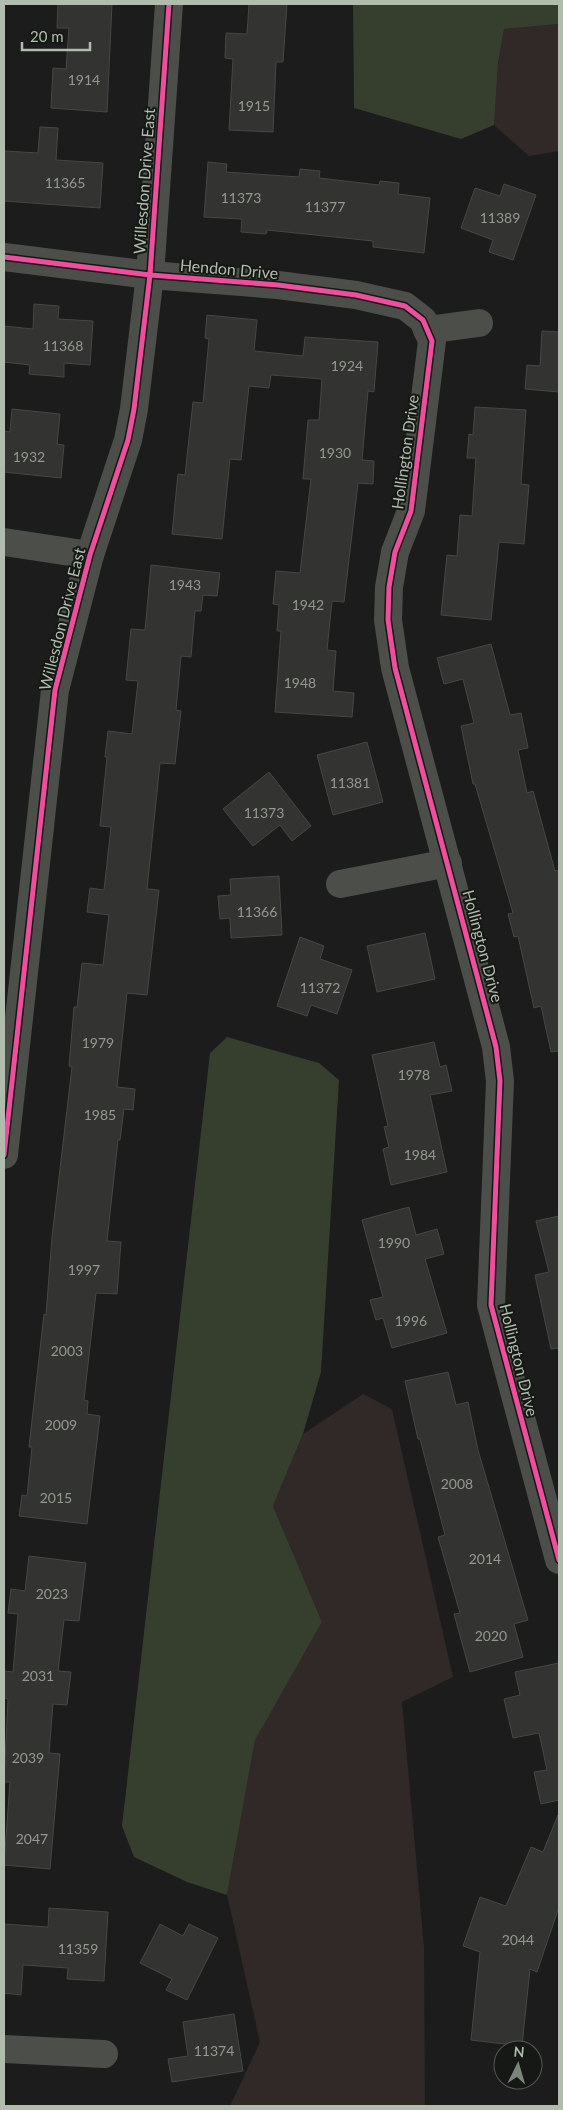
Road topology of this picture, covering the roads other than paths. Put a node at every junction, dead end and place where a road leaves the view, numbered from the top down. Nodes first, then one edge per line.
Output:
1 (169, 4) edge
2 (4, 257) edge
3 (150, 275) junction
4 (479, 323) dead end
5 (429, 336) junction
6 (4, 542) edge
7 (90, 555) junction
8 (448, 863) junction
9 (340, 884) dead end
10 (4, 1155) edge
11 (559, 1560) edge
12 (4, 2049) edge
13 (104, 2054) dead end

1 - 3 street, Willesdon Drive East
2 - 3 street, Hendon Drive
3 - 5 street, Hendon Drive
3 - 7 street, Willesdon Drive East
4 - 5 street
5 - 8 street, Hollington Drive
6 - 7 street
7 - 10 street, Willesdon Drive East
8 - 9 street
8 - 11 street, Hollington Drive
12 - 13 street

